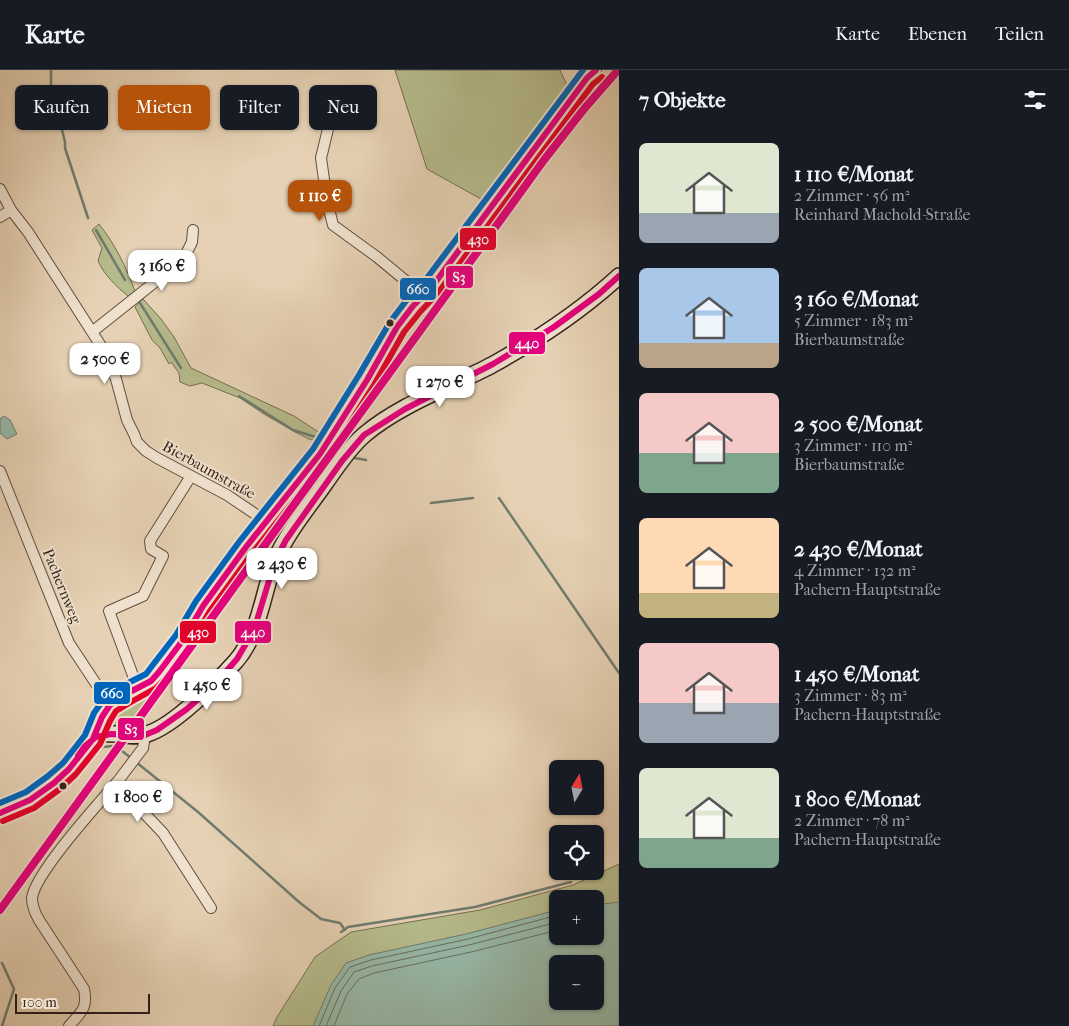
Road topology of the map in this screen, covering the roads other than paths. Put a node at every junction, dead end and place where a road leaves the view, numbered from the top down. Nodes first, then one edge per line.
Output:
1 (596, 70) edge
2 (328, 130) edge
3 (0, 189) edge
4 (11, 210) junction
5 (0, 217) edge
6 (193, 230) dead end
7 (619, 276) edge
8 (423, 295) junction
9 (92, 332) junction
10 (0, 471) edge
11 (191, 476) junction
12 (266, 522) junction
13 (138, 688) junction
14 (110, 705) junction
15 (145, 735) junction
16 (92, 739) junction
17 (118, 781) junction
18 (0, 813) edge
19 (211, 908) dead end
20 (69, 1026) edge

1 - 8 street
2 - 8 street
3 - 4 street, Bierbaumstraße
4 - 5 street
4 - 9 street, Bierbaumstraße
6 - 9 street
7 - 15 main road
8 - 12 street
9 - 11 street, Bierbaumstraße
10 - 14 street, Pachernweg
11 - 12 street, Bierbaumstraße
11 - 13 street
12 - 13 street
13 - 14 street
14 - 16 street
15 - 16 main road
15 - 17 street
16 - 18 main road
17 - 19 street
17 - 20 street

